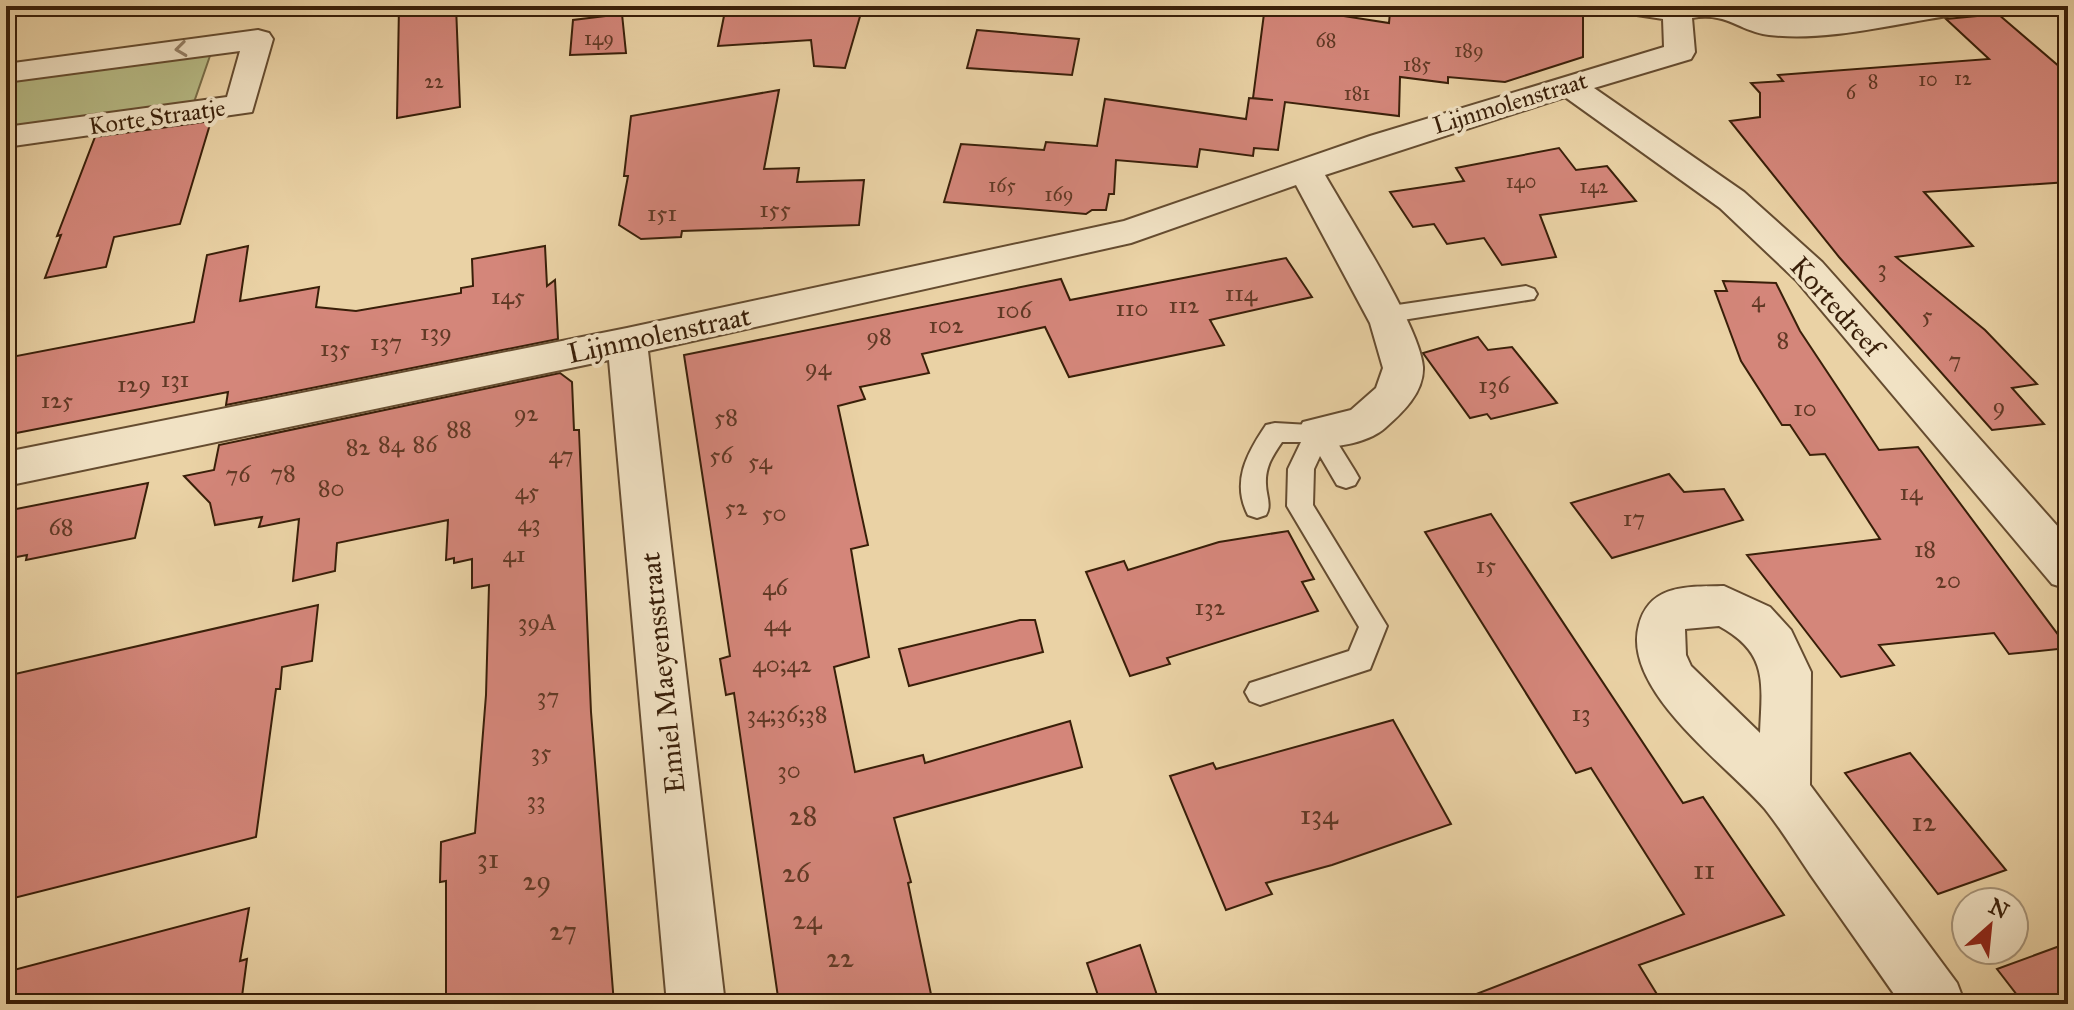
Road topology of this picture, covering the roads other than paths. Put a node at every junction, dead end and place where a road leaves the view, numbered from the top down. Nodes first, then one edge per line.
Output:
1 (1627, 6) edge
2 (1717, 6) edge
3 (1955, 6) edge
4 (1692, 9) edge
5 (6, 73) edge
6 (1567, 84) junction
7 (6, 137) edge
8 (1305, 170) junction
9 (1526, 294) dead end
10 (1384, 315) junction
11 (627, 342) junction
12 (1318, 433) junction
13 (6, 469) edge
14 (1346, 478) dead end
15 (1257, 508) dead end
16 (2068, 570) edge
17 (1260, 692) dead end
18 (1784, 792) dead end
19 (696, 1004) edge
20 (1936, 1004) edge

1 - 4 street
2 - 3 street
4 - 6 street, Lijnmolenstraat
7 -> 5 street, Korte Straatje
6 - 8 street, Lijnmolenstraat
6 - 16 street, Kortedreef
8 - 10 street
8 - 11 street, Lijnmolenstraat
9 - 10 lane
10 - 12 street
11 - 13 street, Lijnmolenstraat
11 - 19 street, Emiel Maeyensstraat
12 - 14 lane
12 - 15 lane
12 - 17 lane
18 - 20 street

